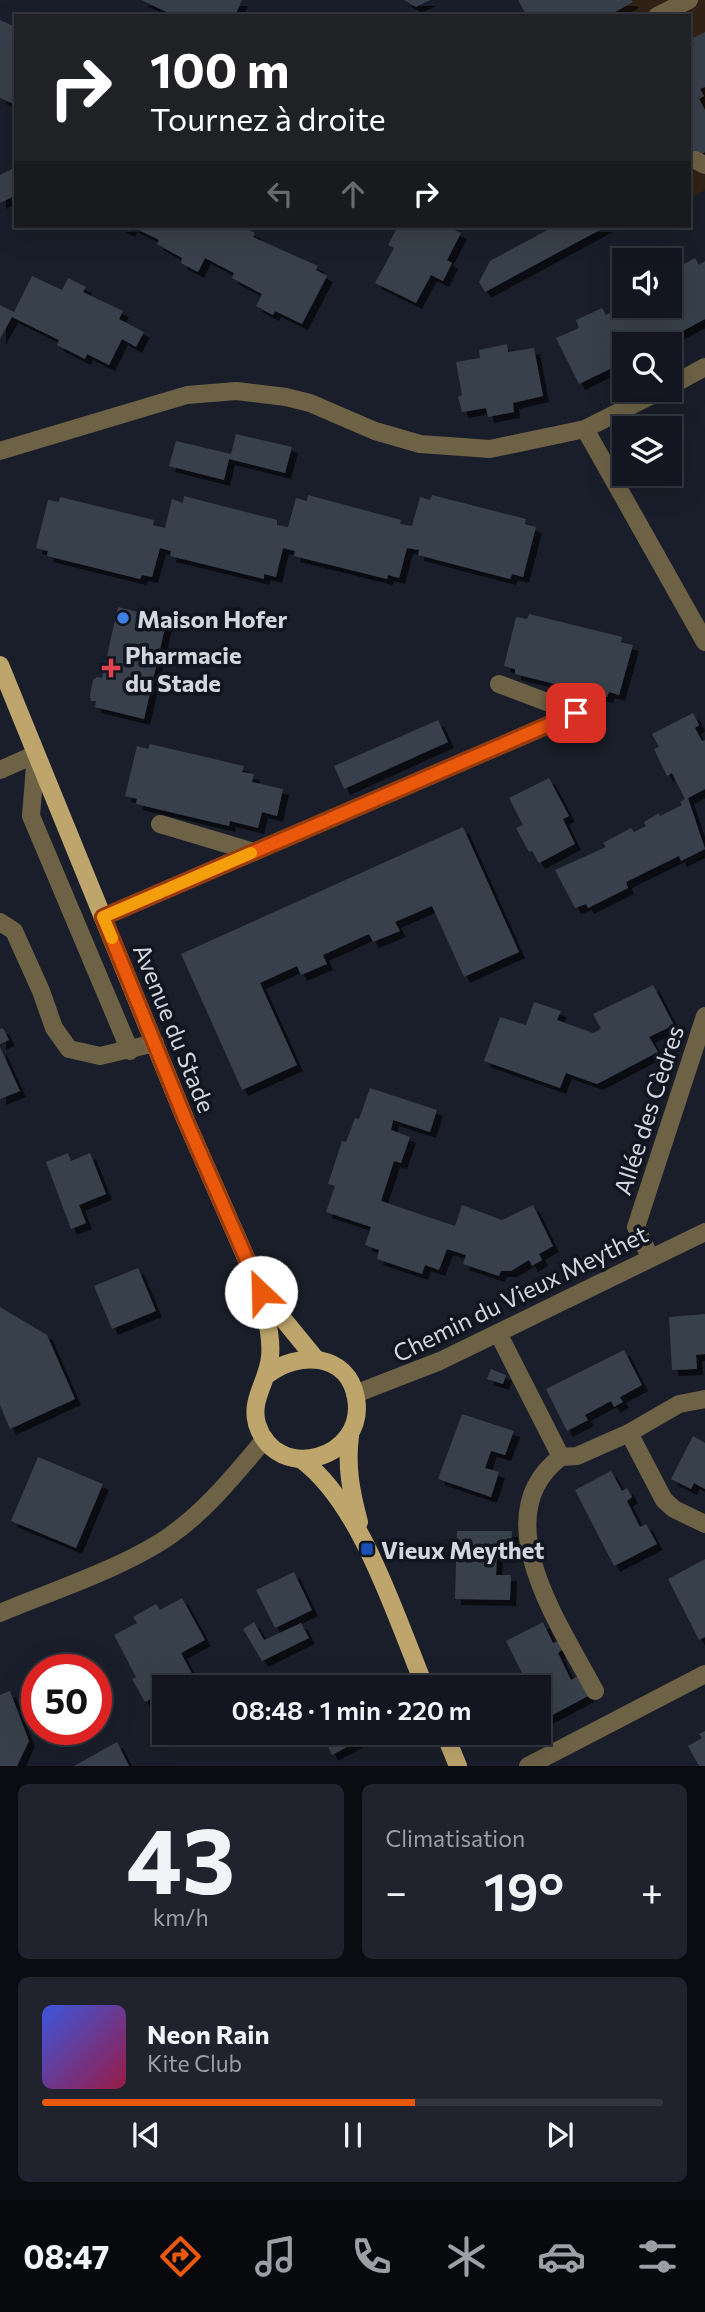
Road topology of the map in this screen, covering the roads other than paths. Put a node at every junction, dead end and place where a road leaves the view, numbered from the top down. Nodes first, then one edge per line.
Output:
1 (689, 0) edge
2 (661, 14) edge
3 (705, 367) edge
4 (682, 379) edge
5 (638, 402) edge
6 (585, 429) junction
7 (0, 451) edge
8 (705, 642) edge
9 (0, 665) edge
10 (499, 684) dead end
11 (36, 754) junction
12 (0, 770) edge
13 (160, 824) dead end
14 (254, 852) junction
15 (103, 917) junction
16 (0, 922) edge
17 (705, 1016) edge
18 (155, 1043) junction
19 (130, 1051) junction
20 (705, 1232) edge
21 (650, 1257) junction
22 (261, 1292) junction
23 (498, 1333) junction
24 (315, 1358) junction
25 (267, 1376) junction
26 (355, 1394) junction
27 (705, 1399) edge
28 (629, 1433) junction
29 (350, 1435) junction
30 (265, 1439) junction
31 (561, 1457) junction
32 (302, 1460) junction
33 (705, 1524) edge
34 (367, 1549) junction
35 (0, 1613) edge
36 (705, 1674) edge
37 (420, 1675) edge
38 (595, 1691) dead end
39 (449, 1745) edge
40 (458, 1766) edge
41 (528, 1766) edge

1 - 2 street
3 - 4 street
5 - 6 street
6 - 7 street
6 - 8 street
9 - 11 main road, Avenue du Stade
10 - 14 street
11 - 12 street
11 - 15 main road, Avenue du Stade
11 - 19 street
13 - 14 street
14 - 15 street
15 - 18 main road, Avenue du Stade
16 - 19 street
17 - 21 street, Allée des Cèdres
18 - 19 street
18 - 22 main road, Avenue du Stade
20 - 21 street, Chemin du Vieux Meythet
21 - 23 street, Chemin du Vieux Meythet
22 - 24 main road, Avenue du Stade
22 - 25 main road, Avenue du Stade
23 - 26 street, Chemin du Vieux Meythet
23 - 31 street
24 - 25 main road
24 - 26 main road
25 - 30 main road
26 - 29 main road
27 - 28 street
28 - 31 street
28 - 33 street
29 - 32 main road
29 - 34 main road
30 - 32 main road
30 - 35 street
31 - 38 street
32 - 34 main road
34 - 37 main road
36 - 41 street
39 - 40 main road

